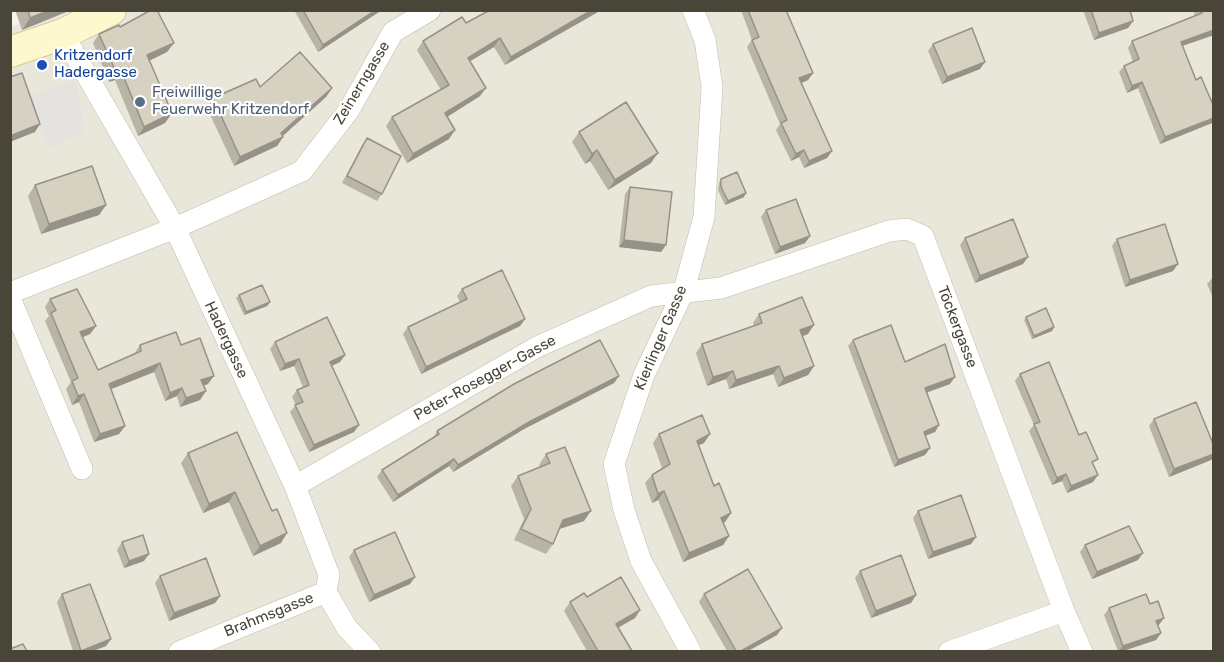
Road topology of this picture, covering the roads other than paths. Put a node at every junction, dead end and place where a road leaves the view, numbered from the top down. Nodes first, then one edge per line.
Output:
1 (111, 10) edge
2 (430, 10) edge
3 (693, 10) edge
4 (63, 33) junction
5 (10, 52) edge
6 (175, 228) junction
7 (684, 290) junction
8 (10, 293) edge
9 (10, 298) edge
10 (82, 469) dead end
11 (295, 486) junction
12 (326, 592) junction
13 (1064, 611) junction
14 (179, 651) edge
15 (370, 651) edge
16 (691, 651) edge
17 (949, 651) edge
18 (1082, 651) edge

1 - 4 main road
2 - 6 street, Zeinerngasse
3 - 7 street, Kierlinger Gasse
4 - 5 main road
4 - 6 street, Hadergasse
6 - 8 street, Zeinerngasse
6 - 11 street, Hadergasse
7 - 11 street, Peter-Rosegger-Gasse
7 - 13 street, Töckergasse
7 - 16 street, Kierlinger Gasse
9 - 10 street
11 - 12 street, Hadergasse
12 - 14 street, Brahmsgasse
12 - 15 street, Hadergasse
13 - 17 street
13 - 18 street, Töckergasse

